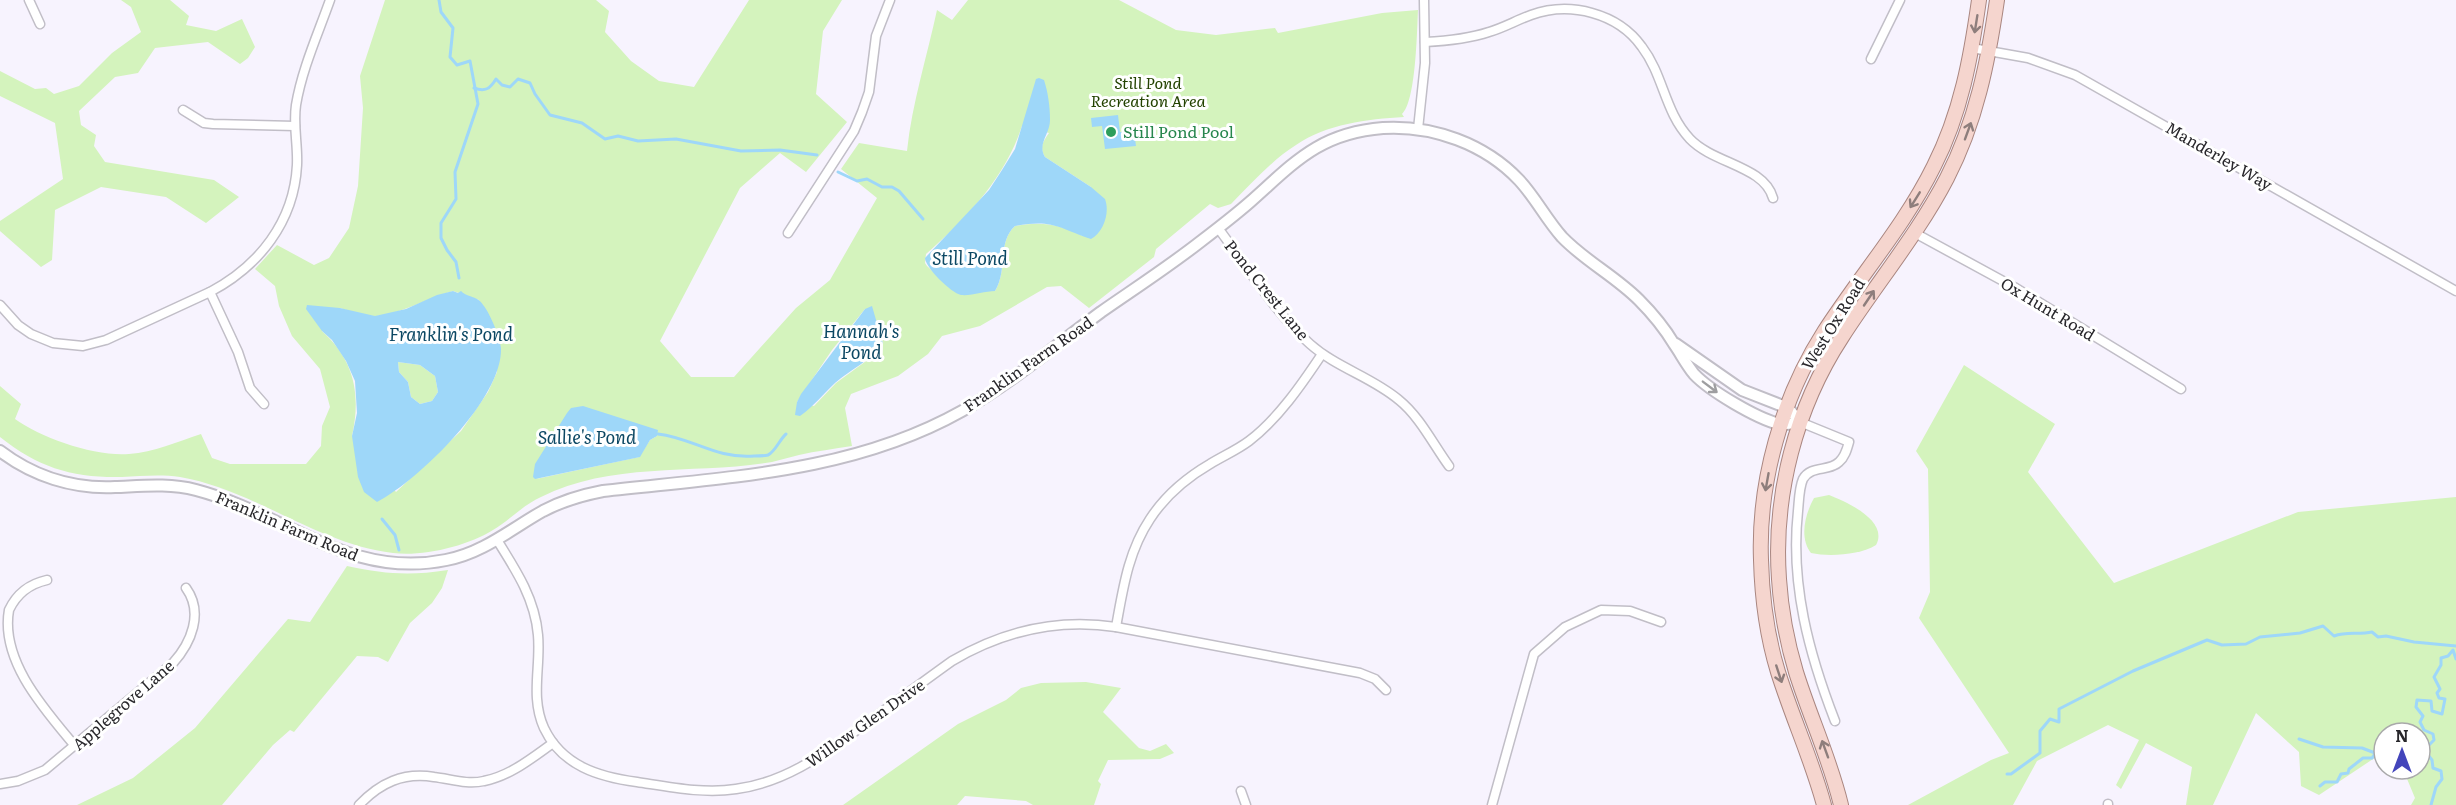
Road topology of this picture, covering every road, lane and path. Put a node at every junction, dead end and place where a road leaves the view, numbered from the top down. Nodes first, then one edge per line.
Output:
1 (29, 0) edge
2 (330, 0) edge
3 (890, 0) edge
4 (1424, 0) edge
5 (1900, 0) edge
6 (1979, 0) edge
7 (1997, 0) edge
8 (40, 24) dead end
9 (1425, 42) junction
10 (1972, 48) junction
11 (1989, 51) junction
12 (1871, 59) dead end
13 (183, 111) dead end
14 (295, 126) junction
15 (1418, 129) junction
16 (1773, 198) dead end
17 (1218, 228) junction
18 (1913, 232) junction
19 (788, 233) dead end
20 (2456, 291) edge
21 (210, 292) junction
22 (0, 305) edge
23 (1674, 342) junction
24 (1322, 354) junction
25 (2181, 389) dead end
26 (264, 404) dead end
27 (1788, 408) junction
28 (1800, 422) junction
29 (1782, 425) junction
30 (0, 451) edge
31 (1449, 466) dead end
32 (497, 540) junction
33 (47, 580) dead end
34 (186, 588) dead end
35 (1661, 622) dead end
36 (1116, 627) junction
37 (1386, 690) dead end
38 (1835, 721) dead end
39 (553, 744) junction
40 (75, 746) junction
41 (0, 784) edge
42 (1241, 791) dead end
43 (359, 805) edge
44 (1246, 805) edge
45 (1492, 805) edge
46 (1824, 805) edge
47 (1842, 805) edge

1 - 8 street
2 - 14 street
3 - 19 street
4 - 9 street
5 - 12 street
6 -> 10 main road, West Ox Road
7 - 11 main road, West Ox Road
9 - 15 street
9 - 16 street
10 - 11 street, Manderley Way
10 -> 27 main road, West Ox Road
18 -> 11 main road, West Ox Road
11 - 20 street, Manderley Way
13 - 14 street
14 - 21 street
15 - 17 street, Franklin Farm Road
15 - 23 street, Franklin Farm Road
17 - 24 street, Pond Crest Lane
17 - 32 street, Franklin Farm Road
18 - 25 street, Ox Hunt Road
28 -> 18 main road, West Ox Road
21 - 22 street
21 - 26 street
23 - 27 street, Franklin Farm Road
23 -> 29 street, Franklin Farm Road
24 - 31 street, Pond Crest Lane
24 - 36 street
27 - 28 street, Franklin Farm Road
27 - 29 main road, West Ox Road
28 - 29 street
28 - 38 street
47 -> 28 main road, West Ox Road
29 -> 46 main road, West Ox Road
30 - 32 street, Franklin Farm Road
32 - 39 street, Willow Glen Drive
33 - 40 street
34 - 40 street, Applegrove Lane
35 - 45 street
36 - 37 street, Willow Glen Drive
36 - 39 street, Willow Glen Drive
39 - 43 street
40 - 41 street, Applegrove Lane
42 - 44 street

